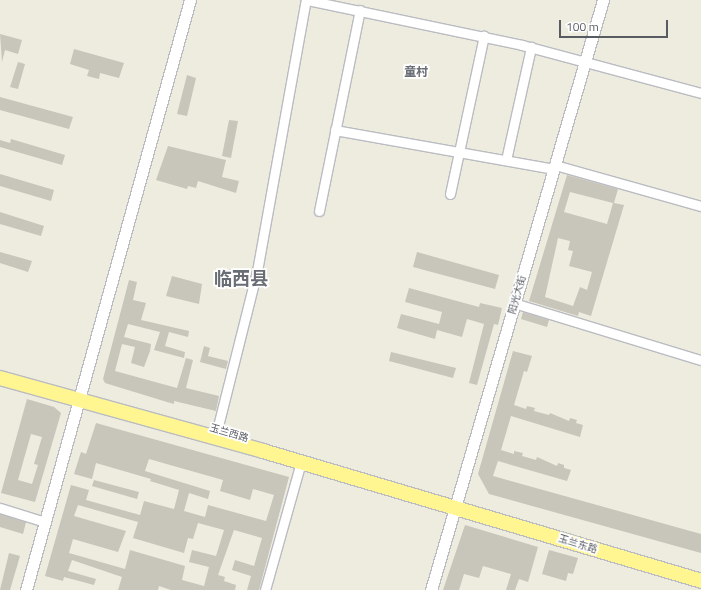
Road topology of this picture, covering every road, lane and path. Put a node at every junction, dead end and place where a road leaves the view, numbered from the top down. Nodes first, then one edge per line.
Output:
1 (190, 0) edge
2 (306, 0) edge
3 (603, 0) edge
4 (360, 10) junction
5 (484, 36) junction
6 (531, 47) junction
7 (585, 61) junction
8 (701, 93) edge
9 (335, 130) junction
10 (460, 152) junction
11 (506, 160) junction
12 (554, 167) junction
13 (450, 194) dead end
14 (701, 206) edge
15 (319, 211) dead end
16 (514, 304) junction
17 (701, 360) edge
18 (0, 370) edge
19 (0, 378) edge
20 (80, 396) junction
21 (217, 430) junction
22 (301, 462) junction
23 (456, 504) junction
24 (0, 508) edge
25 (45, 522) junction
26 (701, 573) edge
27 (701, 581) edge
28 (26, 590) edge
29 (265, 590) edge
30 (431, 590) edge

1 - 20 street
2 - 4 street
2 - 21 street
3 - 7 street, 阳光大街
4 - 5 street
4 - 9 street
5 - 6 street
5 - 10 street
6 - 7 street
6 - 11 street
7 - 8 street
7 - 12 street, 阳光大街
9 - 10 street
9 - 15 street
10 - 11 street
10 - 13 street
11 - 12 street
12 - 14 street
12 - 16 street, 阳光大街
16 - 17 street
16 - 23 street, 阳光大街
18 - 20 highway, 玉兰西路
19 - 20 highway, 玉兰西路
20 - 21 highway, 玉兰西路
20 - 22 highway, 玉兰西路
20 - 25 street
21 - 23 highway, 玉兰西路
22 - 23 highway, 玉兰西路
22 - 29 street
23 - 26 highway, 玉兰东路
23 - 27 highway, 玉兰东路
23 - 30 street, 阳光大街
24 - 25 street
25 - 28 street

